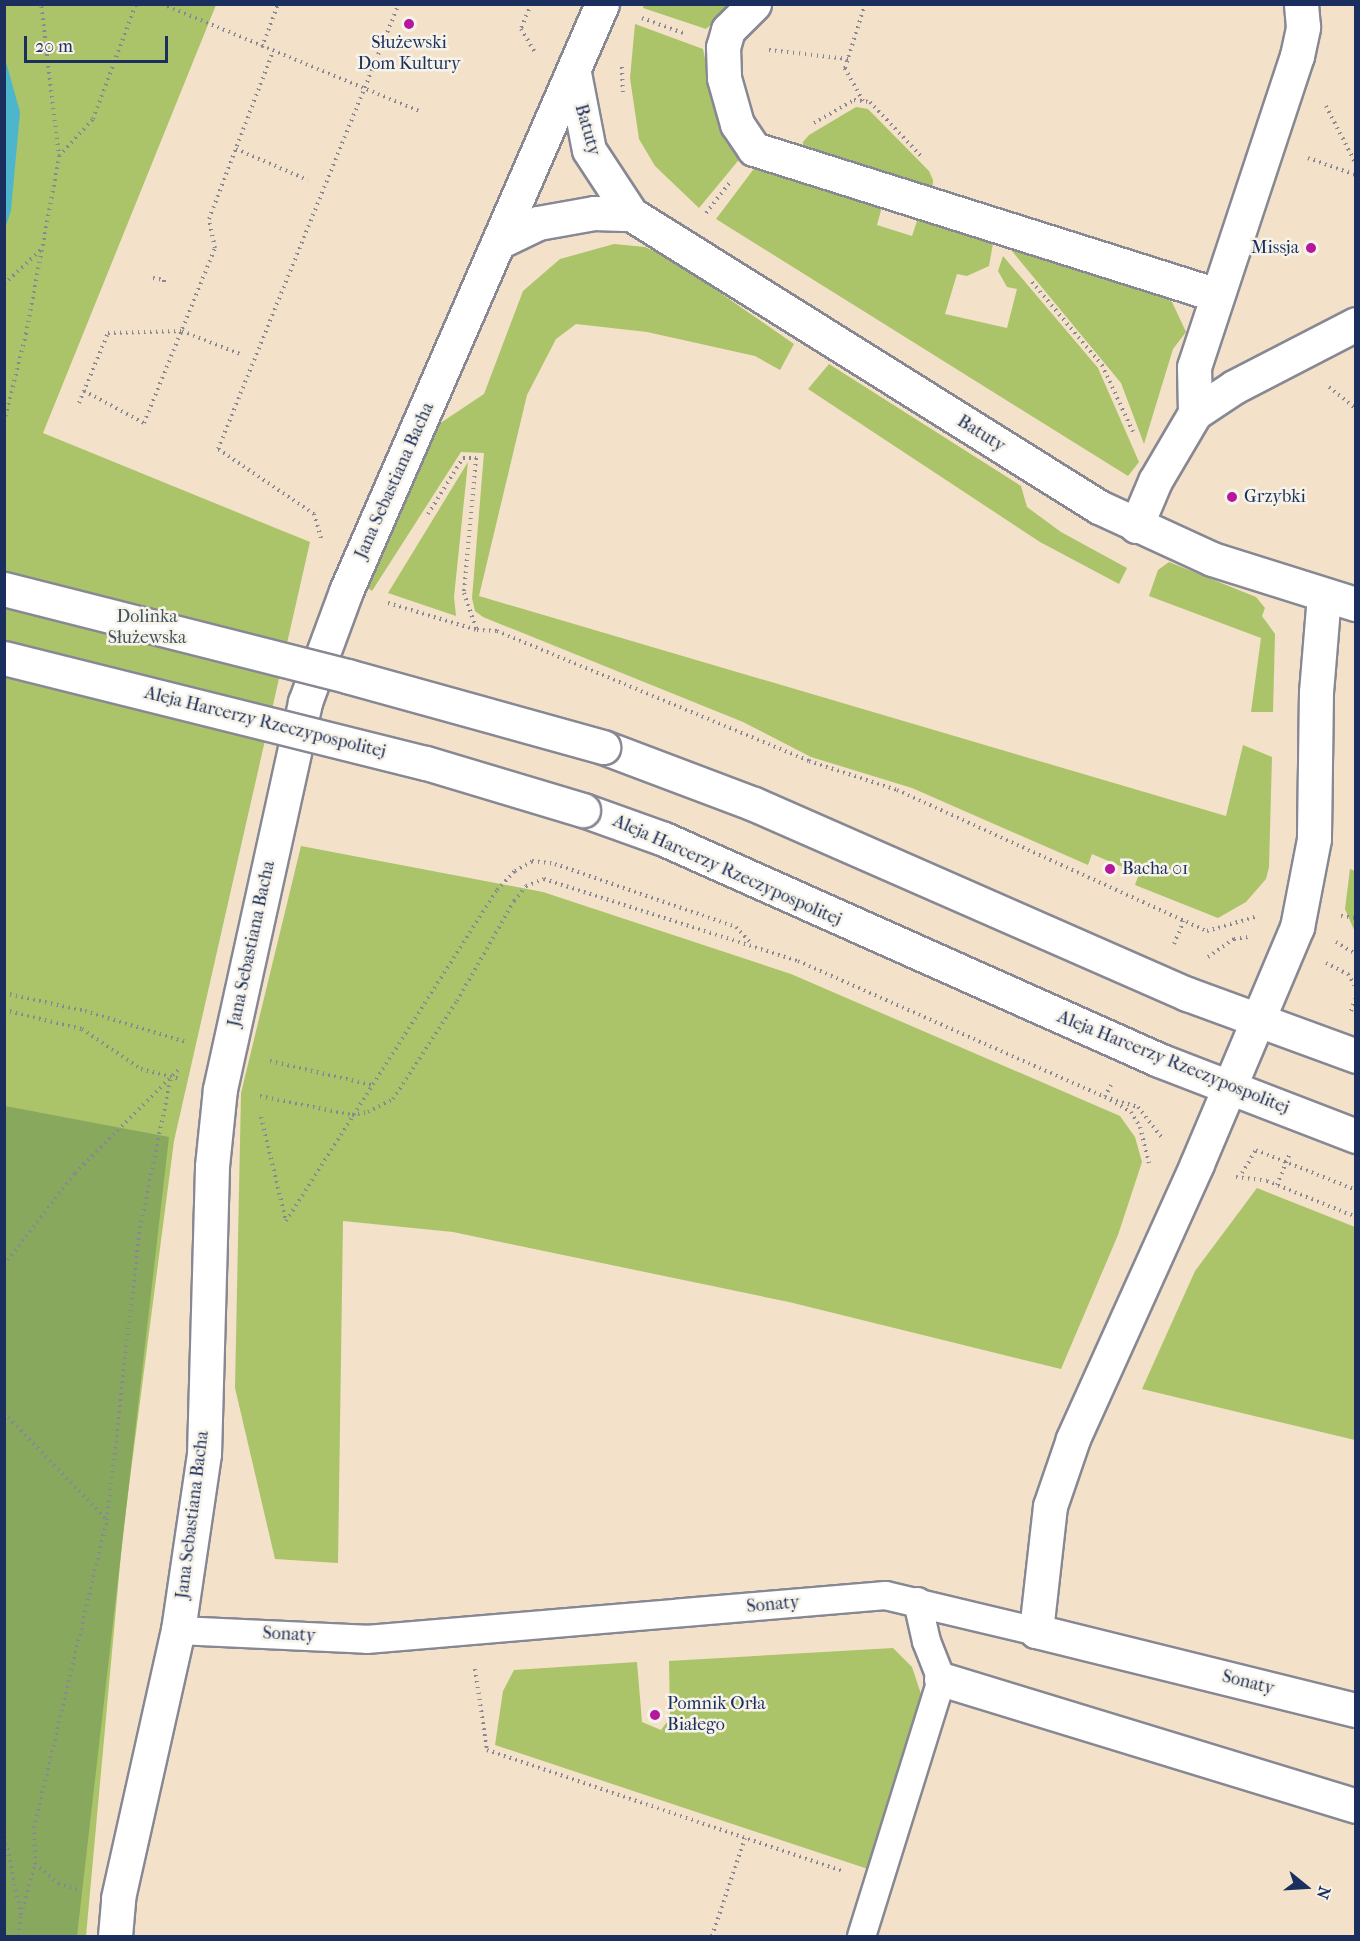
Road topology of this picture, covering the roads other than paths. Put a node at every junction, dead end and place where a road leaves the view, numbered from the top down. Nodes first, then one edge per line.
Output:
1 (754, 4) edge
2 (1302, 5) edge
3 (616, 9) edge
4 (574, 73) junction
5 (631, 214) junction
6 (501, 241) junction
7 (1216, 295) junction
8 (1356, 324) edge
9 (1195, 413) junction
10 (1136, 525) junction
11 (4, 589) edge
12 (1324, 595) junction
13 (1356, 604) edge
14 (4, 658) edge
15 (1259, 1020) junction
16 (1356, 1056) edge
17 (1231, 1087) junction
18 (1356, 1136) edge
19 (917, 1600) junction
20 (178, 1630) junction
21 (1036, 1631) junction
22 (942, 1679) junction
23 (1356, 1710) edge
24 (1356, 1806) edge
25 (115, 1936) edge
26 (861, 1936) edge

1 - 7 street
2 - 7 street
3 - 4 street, Jana Sebastiana Bacha
4 - 5 street, Batuty
4 - 6 street, Jana Sebastiana Bacha
5 - 6 street
5 - 10 street, Batuty
6 - 20 street, Jana Sebastiana Bacha
7 - 9 street
8 - 9 street
9 - 10 street
10 - 12 street, Batuty
11 - 15 street, bridge
12 - 13 street, Batuty
12 - 15 street
14 - 17 street, Aleja Harcerzy Rzeczypospolitej, bridge
15 - 16 street
15 - 17 street
17 - 18 street, Aleja Harcerzy Rzeczypospolitej
17 - 21 street
19 - 20 lane, Sonaty
19 - 21 lane, Sonaty
19 - 22 lane
20 - 25 street, Jana Sebastiana Bacha
21 - 23 street, Sonaty
22 - 24 street
22 - 26 lane

